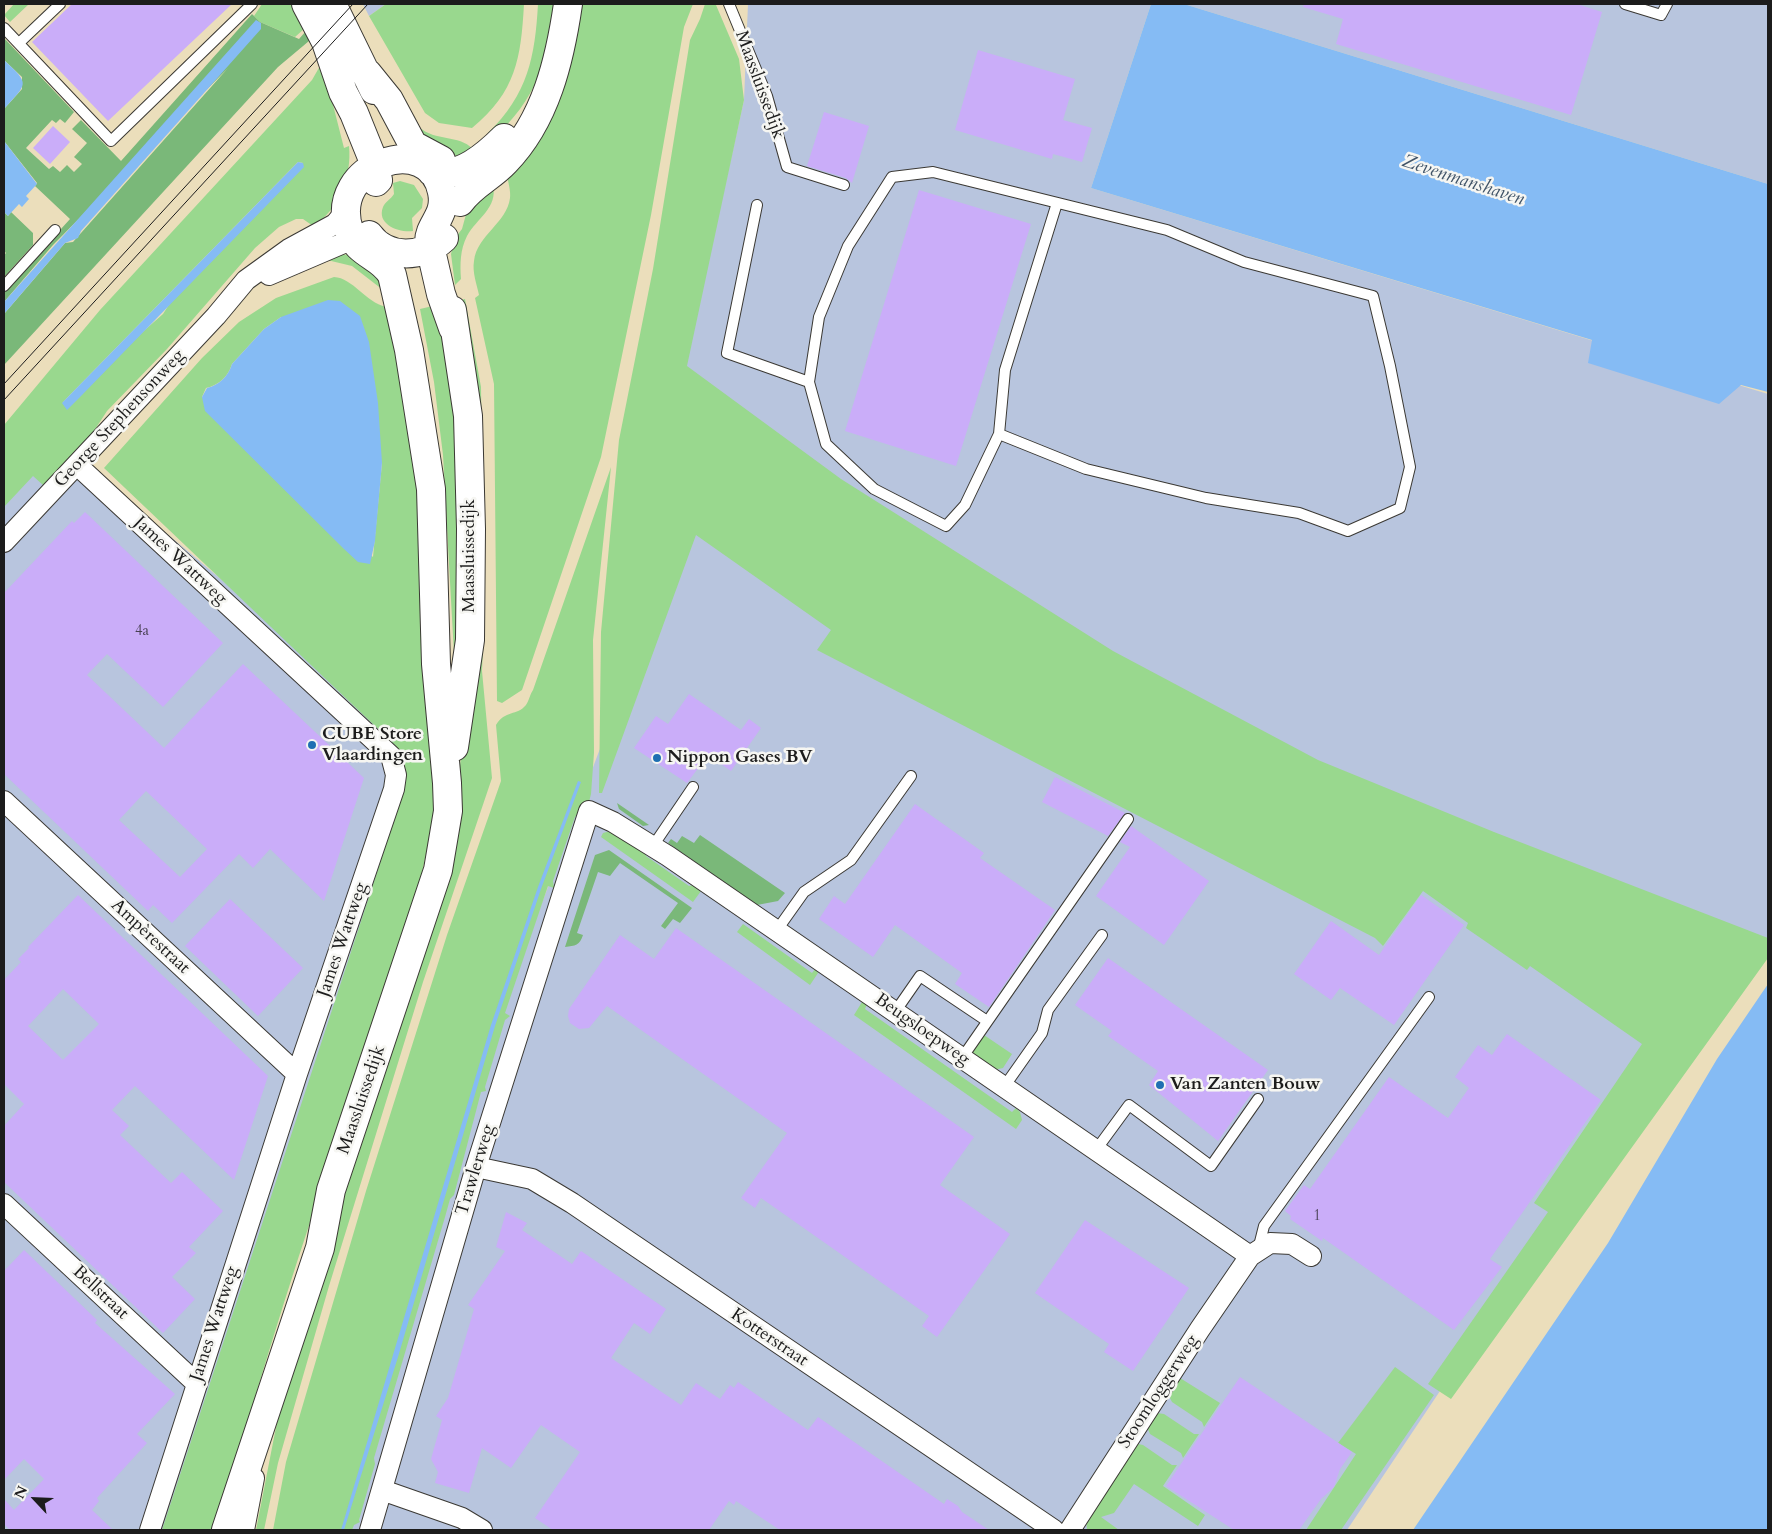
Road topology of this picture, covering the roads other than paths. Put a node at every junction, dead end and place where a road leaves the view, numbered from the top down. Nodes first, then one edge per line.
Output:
1 (60, 4) edge
2 (252, 4) edge
3 (306, 4) edge
4 (332, 4) edge
5 (568, 4) edge
6 (729, 4) edge
7 (1625, 4) edge
8 (1667, 4) edge
9 (4, 28) edge
10 (19, 43) junction
11 (545, 93) junction
12 (412, 154) junction
13 (367, 172) junction
14 (442, 173) junction
15 (844, 186) dead end
16 (460, 202) junction
17 (1057, 203) junction
18 (757, 205) dead end
19 (346, 211) junction
20 (55, 230) dead end
21 (437, 242) junction
22 (375, 248) junction
23 (4, 286) edge
24 (235, 296) junction
25 (810, 382) junction
26 (999, 434) junction
27 (77, 465) junction
28 (4, 542) edge
29 (911, 776) dead end
30 (447, 783) junction
31 (693, 787) dead end
32 (4, 801) edge
33 (589, 812) joint
34 (1128, 819) dead end
35 (653, 846) junction
36 (777, 930) junction
37 (1102, 935) dead end
38 (1429, 998) dead end
39 (896, 1012) junction
40 (987, 1022) junction
41 (962, 1058) junction
42 (297, 1074) junction
43 (1004, 1087) junction
44 (1258, 1099) dead end
45 (1096, 1150) junction
46 (476, 1167) junction
47 (4, 1204) edge
48 (1254, 1253) junction
49 (1311, 1256) dead end
50 (196, 1383) junction
51 (264, 1416) junction
52 (382, 1490) junction
53 (150, 1530) edge
54 (226, 1530) edge
55 (244, 1530) edge
56 (370, 1530) edge
57 (482, 1530) edge
58 (1054, 1530) edge
59 (1070, 1530) edge

1 - 10 lane
2 - 10 lane
3 - 13 street
4 - 12 street
5 - 11 street
6 - 15 lane, Maassluissedijk
7 - 8 lane
9 - 10 lane
11 - 14 street
11 - 16 street
12 - 13 street
12 - 14 street
13 - 19 street
13 - 22 street
14 - 16 street
14 - 21 street
16 - 21 street
17 - 25 lane
17 - 26 lane
17 - 26 lane
18 - 25 lane
19 - 22 street
19 - 24 street, George Stephensonweg
20 - 23 lane
21 - 22 street
21 - 30 street, Maassluissedijk
22 - 24 street, George Stephensonweg
22 - 30 street, Maassluissedijk
24 - 27 street, George Stephensonweg
25 - 26 lane
27 - 28 street, George Stephensonweg
27 - 42 street, James Wattweg
29 - 36 lane
30 - 51 street, Maassluissedijk
31 - 35 lane
32 - 42 street, Ampèrestraat
33 - 35 street, Beugsloepweg
33 - 46 street, Trawlerweg
34 - 40 lane
35 - 36 street, Beugsloepweg
36 - 39 street, Beugsloepweg
37 - 43 lane
38 - 48 lane
39 - 40 lane
39 - 41 street, Beugsloepweg
40 - 41 lane
41 - 43 street, Beugsloepweg
42 - 50 street, James Wattweg
43 - 45 street, Beugsloepweg
44 - 45 lane
45 - 48 street, Beugsloepweg
46 - 52 street, Trawlerweg
46 - 58 street, Kotterstraat
47 - 50 street, Bellstraat
48 - 49 street
48 - 59 street, Stoomloggerweg
50 - 53 street, James Wattweg
51 - 54 street, Maassluissedijk
51 - 55 street, Maassluissedijk
52 - 56 street, Trawlerweg
52 - 57 street

